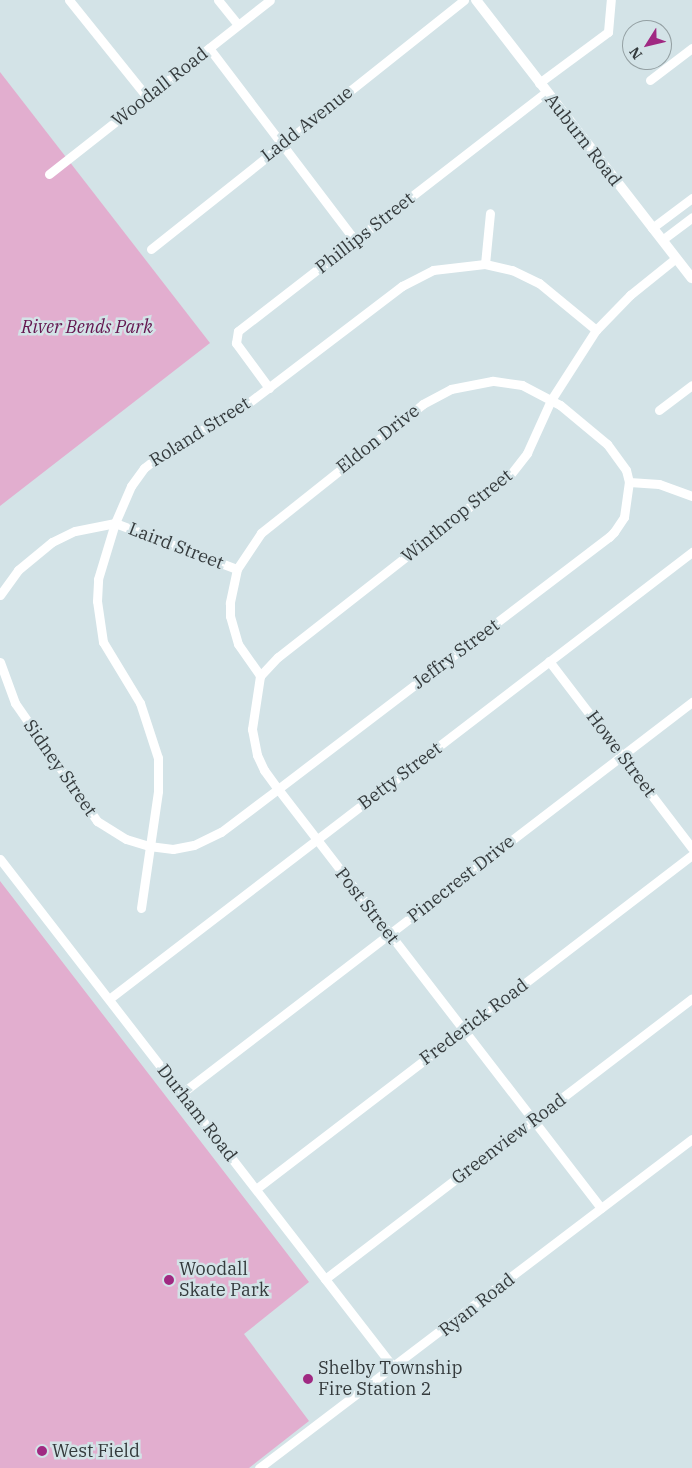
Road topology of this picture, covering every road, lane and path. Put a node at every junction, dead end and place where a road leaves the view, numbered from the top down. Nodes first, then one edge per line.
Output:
1 (69, 0) edge
2 (218, 0) edge
3 (270, 0) edge
4 (464, 0) edge
5 (476, 0) edge
6 (611, 0) edge
7 (238, 25) junction
8 (210, 48) junction
9 (692, 48) edge
10 (650, 80) dead end
11 (539, 84) junction
12 (546, 92) junction
13 (147, 97) junction
14 (281, 144) junction
15 (49, 174) dead end
16 (692, 198) edge
17 (490, 213) dead end
18 (692, 217) edge
19 (652, 228) junction
20 (355, 240) junction
21 (662, 240) junction
22 (151, 249) dead end
23 (676, 258) junction
24 (485, 264) junction
25 (692, 278) edge
26 (596, 330) junction
27 (692, 385) edge
28 (269, 388) junction
29 (551, 400) junction
30 (659, 410) dead end
31 (629, 482) junction
32 (692, 496) edge
33 (115, 523) junction
34 (692, 552) edge
35 (237, 569) junction
36 (0, 595) edge
37 (0, 662) edge
38 (549, 662) junction
39 (260, 676) junction
40 (692, 702) edge
41 (622, 756) junction
42 (278, 789) junction
43 (316, 840) junction
44 (150, 846) junction
45 (692, 848) edge
46 (692, 855) edge
47 (0, 858) edge
48 (141, 908) dead end
49 (389, 934) junction
50 (692, 998) edge
51 (109, 999) junction
52 (464, 1030) junction
53 (182, 1093) junction
54 (533, 1120) junction
55 (692, 1139) edge
56 (256, 1189) junction
57 (601, 1208) junction
58 (325, 1279) junction
59 (394, 1368) junction
60 (259, 1468) edge

1 - 13 street
2 - 7 street
3 - 7 street, Woodall Road
4 - 14 street, Ladd Avenue
5 - 11 main road, Auburn Road
6 - 11 street
7 - 8 street, Woodall Road
8 - 13 street, Woodall Road
8 - 14 street
9 - 10 street
11 - 12 main road, Auburn Road
12 - 19 main road, Auburn Road
12 - 20 street, Phillips Street
13 - 15 street, Woodall Road
14 - 20 street
14 - 22 street, Ladd Avenue
16 - 19 street
17 - 24 street
18 - 21 street
19 - 21 main road, Auburn Road
20 - 28 street, Phillips Street
21 - 23 main road, Auburn Road
23 - 25 main road, Auburn Road
23 - 26 street, Winthrop Street
24 - 26 street, Roland Street
24 - 28 street, Roland Street
26 - 29 street, Winthrop Street
27 - 30 street
28 - 33 street, Roland Street
29 - 31 street
29 - 35 street, Eldon Drive
29 - 39 street, Winthrop Street
31 - 32 street
31 - 42 street, Jeffry Street
33 - 35 street, Laird Street
33 - 36 street
33 - 44 street, Roland Street
34 - 38 street, Betty Street
35 - 39 street
37 - 44 street, Sidney Street
38 - 41 street, Howe Street
38 - 43 street, Betty Street
39 - 42 street, Post Street
40 - 41 street, Pinecrest Drive
41 - 45 street, Howe Street
41 - 49 street, Pinecrest Drive
42 - 43 street, Post Street
42 - 44 street, Jeffry Street
43 - 49 street, Post Street
43 - 51 street, Betty Street
44 - 48 street, Roland Street
46 - 52 street, Frederick Road
47 - 51 street, Durham Road
49 - 52 street, Post Street
49 - 53 street, Pinecrest Drive
50 - 54 street, Greenview Road
51 - 53 street, Durham Road
52 - 54 street, Post Street
52 - 56 street, Frederick Road
53 - 56 street, Durham Road
54 - 57 street, Post Street
54 - 58 street, Greenview Road
55 - 57 street, Ryan Road
56 - 58 street, Durham Road
57 - 59 street, Ryan Road
58 - 59 street, Durham Road
59 - 60 street, Ryan Road

